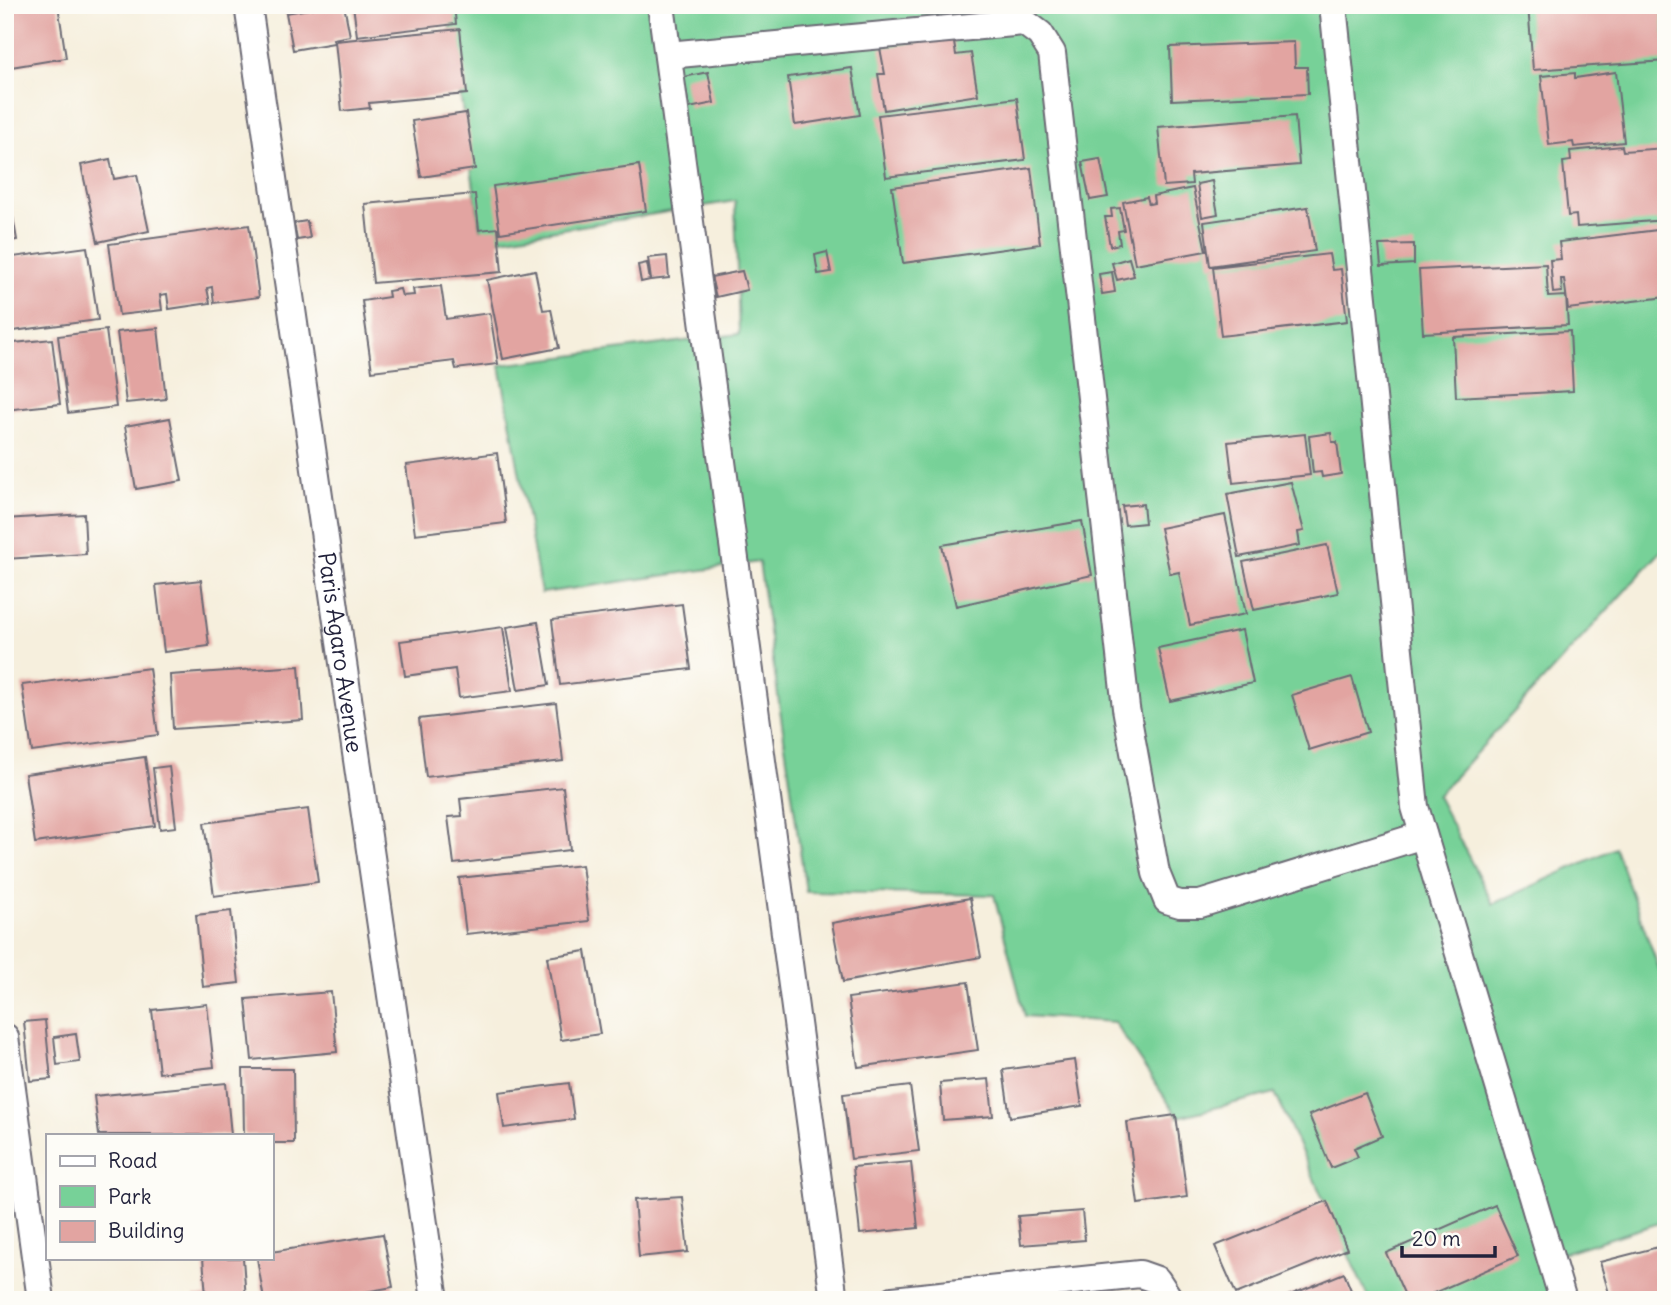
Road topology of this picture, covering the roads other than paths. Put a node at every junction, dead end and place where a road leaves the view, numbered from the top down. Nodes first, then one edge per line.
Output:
1 (248, 5) edge
2 (661, 5) edge
3 (1333, 5) edge
4 (668, 55) junction
5 (1423, 835) junction
6 (5, 1037) edge
7 (1169, 1296) edge
8 (41, 1300) edge
9 (435, 1300) edge
10 (834, 1300) edge
11 (893, 1300) edge
12 (1563, 1300) edge

1 - 9 street, Paris Agaro Avenue
2 - 4 street
3 - 5 street
4 - 5 street
4 - 10 street
5 - 12 street
6 - 8 street
7 - 11 street

